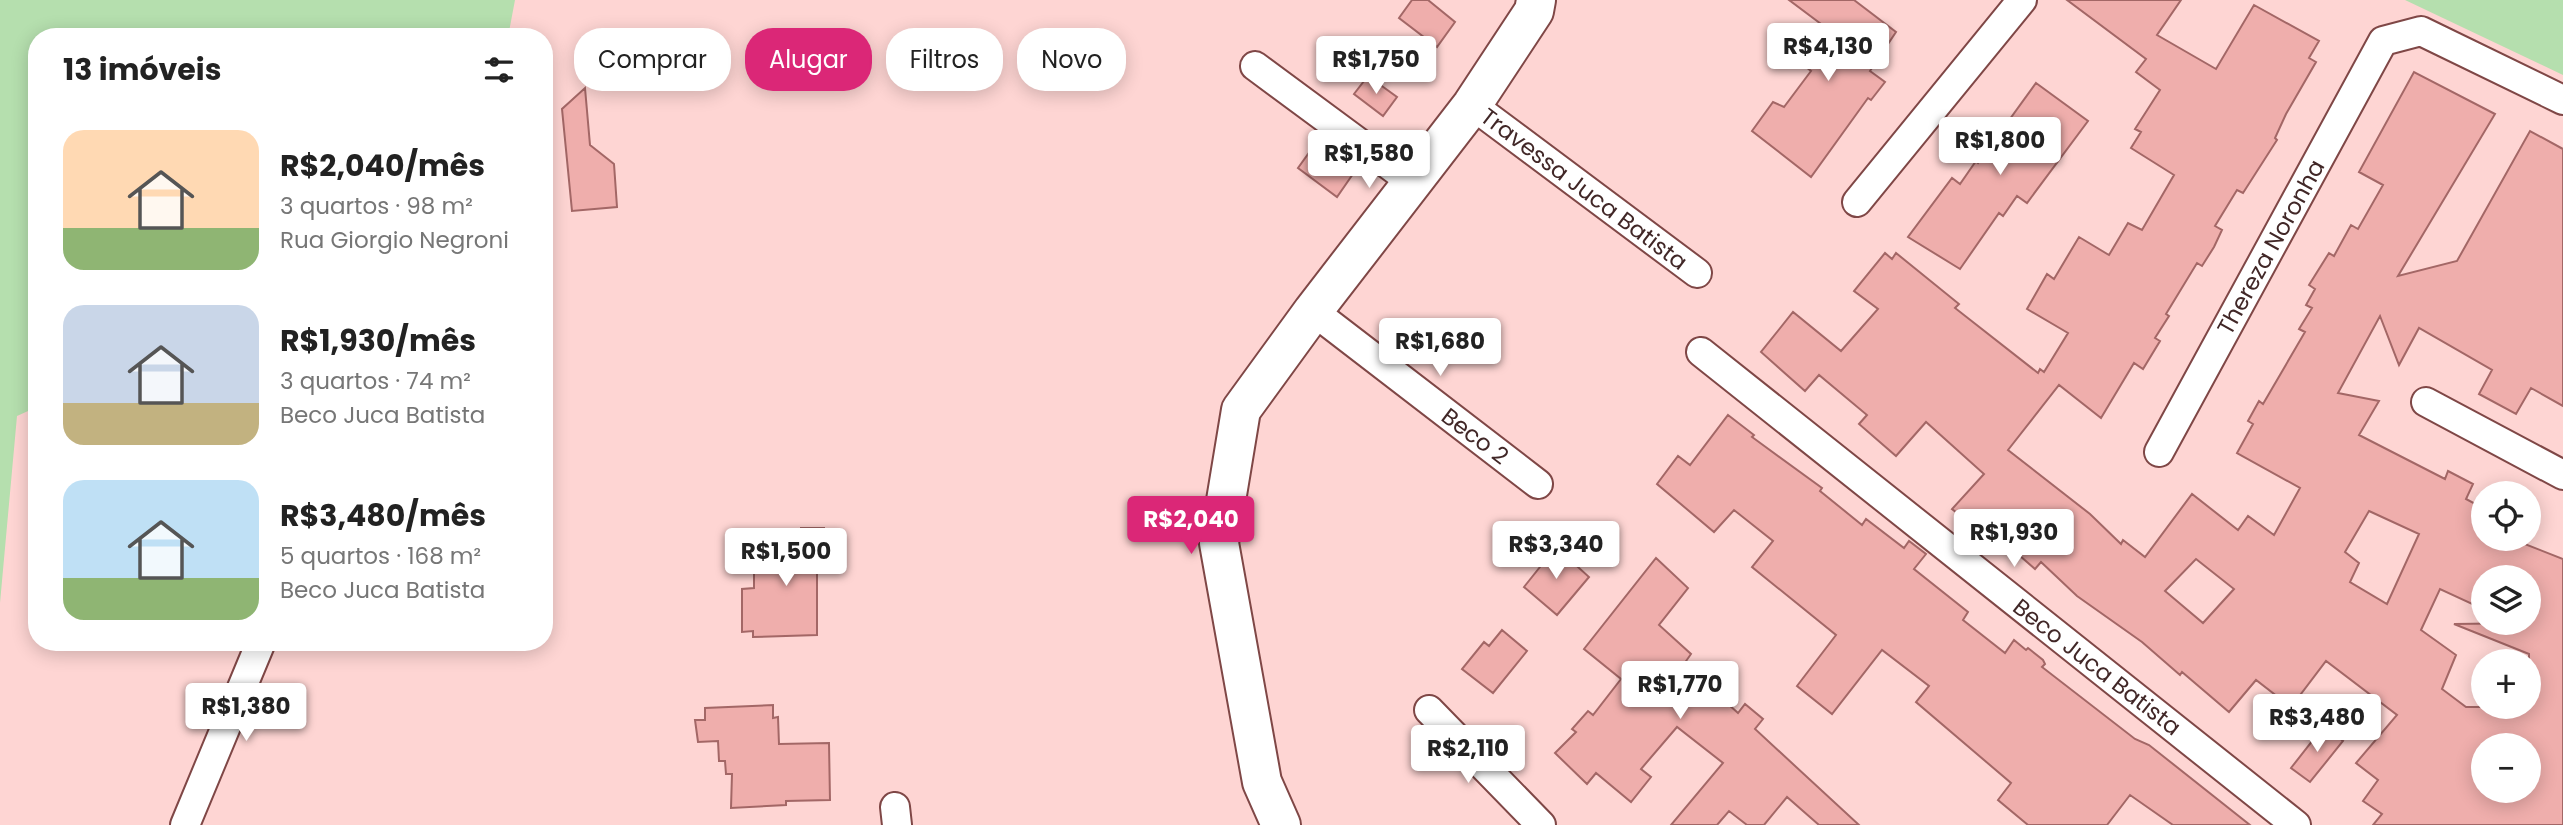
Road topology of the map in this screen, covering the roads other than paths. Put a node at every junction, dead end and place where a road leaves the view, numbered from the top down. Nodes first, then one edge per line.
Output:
1 (1536, 0) edge
2 (2022, 0) edge
3 (1255, 66) dead end
4 (2563, 100) edge
5 (1472, 105) junction
6 (1412, 182) junction
7 (1857, 202) dead end
8 (1697, 273) dead end
9 (1313, 311) junction
10 (1701, 352) dead end
11 (2426, 402) dead end
12 (2159, 452) dead end
13 (2563, 475) edge
14 (1538, 484) dead end
15 (257, 651) edge
16 (1429, 710) dead end
17 (186, 825) edge
18 (1281, 825) edge
19 (1541, 825) edge
20 (2296, 825) edge

1 - 5 street
2 - 7 street
3 - 6 street
4 - 12 street, Thereza Noronha
5 - 6 street
5 - 8 street, Travessa Juca Batista
6 - 9 street
9 - 14 street, Beco 2
9 - 18 street
10 - 20 street, Beco Juca Batista
11 - 13 street
15 - 17 street
16 - 19 street

